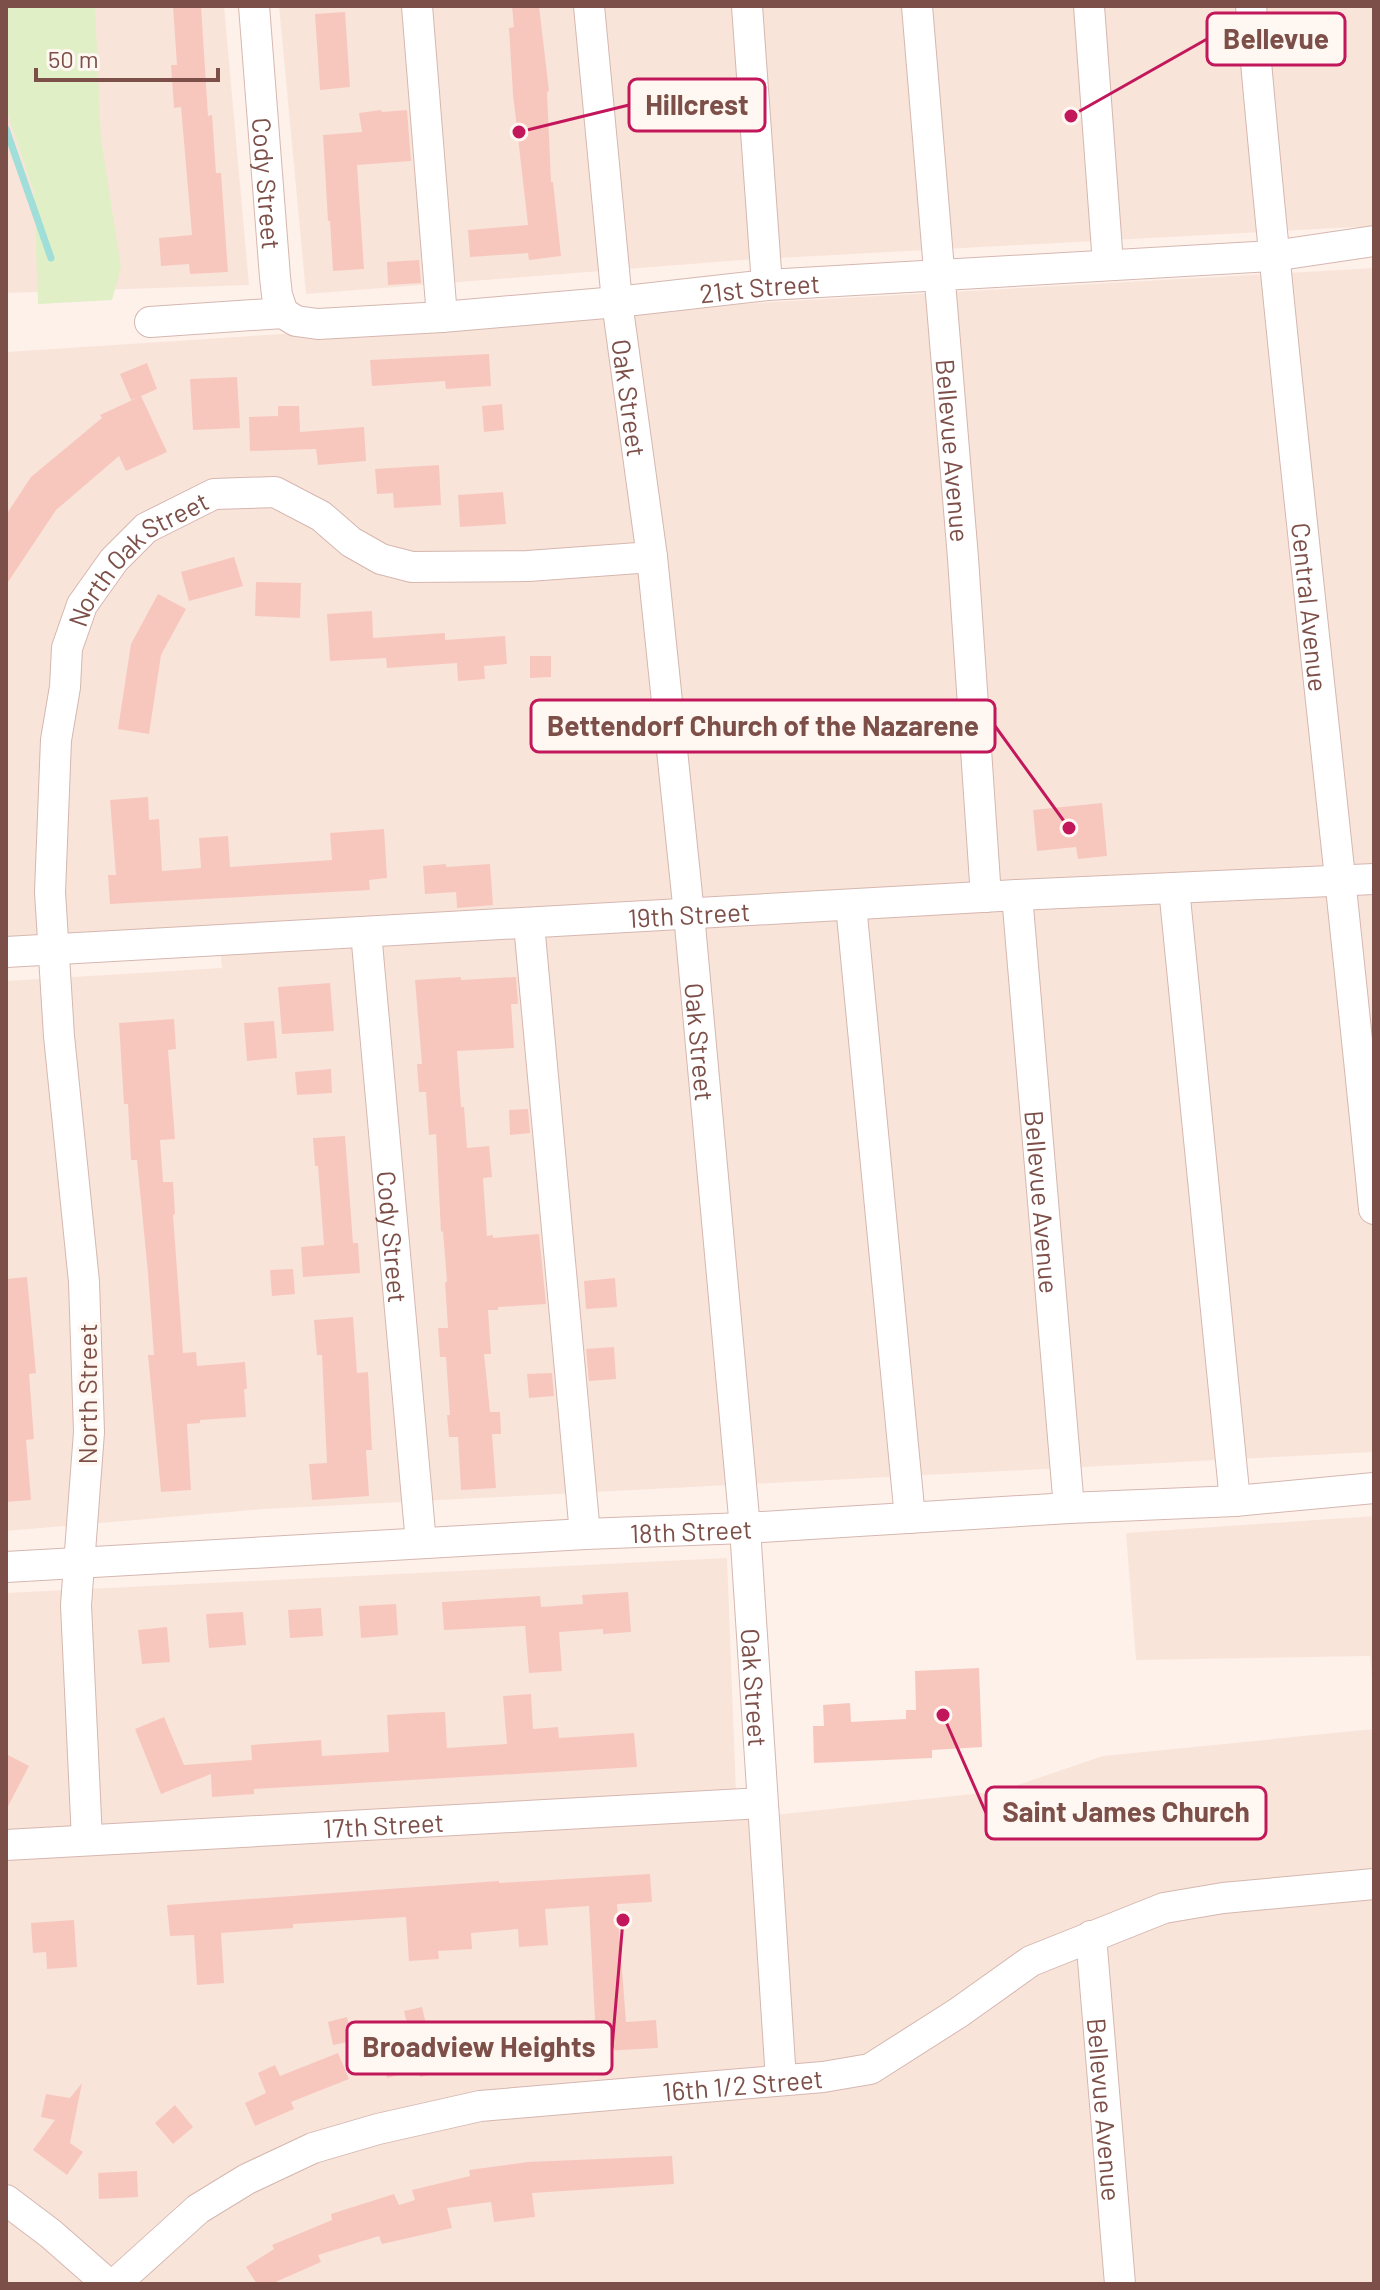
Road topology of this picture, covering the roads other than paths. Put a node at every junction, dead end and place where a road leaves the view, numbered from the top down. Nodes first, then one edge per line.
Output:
1 (254, 6) edge
2 (417, 6) edge
3 (589, 6) edge
4 (747, 6) edge
5 (917, 6) edge
6 (1089, 6) edge
7 (1251, 6) edge
8 (1374, 241) edge
9 (1273, 256) junction
10 (1108, 264) junction
11 (937, 276) junction
12 (767, 285) junction
13 (617, 302) junction
14 (283, 313) junction
15 (442, 317) junction
16 (150, 322) dead end
17 (652, 557) junction
18 (1374, 879) edge
19 (1342, 881) junction
20 (1174, 888) junction
21 (1017, 895) junction
22 (986, 897) junction
23 (851, 905) junction
24 (689, 914) junction
25 (529, 924) junction
26 (366, 932) junction
27 (51, 948) junction
28 (6, 952) edge
29 (1374, 1209) edge
30 (1374, 1488) edge
31 (1235, 1501) junction
32 (1069, 1508) junction
33 (910, 1518) junction
34 (745, 1528) junction
35 (585, 1534) junction
36 (421, 1543) junction
37 (81, 1562) junction
38 (6, 1567) edge
39 (762, 1803) junction
40 (87, 1840) junction
41 (6, 1845) edge
42 (1374, 1884) edge
43 (1091, 1936) junction
44 (781, 2080) junction
45 (6, 2200) edge
46 (108, 2284) edge
47 (115, 2284) edge
48 (1120, 2284) edge

1 - 14 street, Cody Street
2 - 15 street
3 - 13 street, Oak Street
4 - 12 street
5 - 11 street, Bellevue Avenue
6 - 10 street
7 - 9 street, Central Avenue
8 - 9 street, 21st Street
9 - 10 street, 21st Street
9 - 19 street, Central Avenue
10 - 11 street, 21st Street
11 - 12 street, 21st Street
11 - 22 street, Bellevue Avenue
12 - 13 street, 21st Street
13 - 15 street, 21st Street
13 - 17 street, Oak Street
14 - 15 street, 21st Street
14 - 16 street, 21st Street
17 - 24 street, Oak Street
17 - 27 street, North Oak Street
18 - 19 street, 19th Street
19 - 20 street, 19th Street
19 - 29 street, Central Avenue
20 - 21 street, 19th Street
20 - 31 street
21 - 22 street, 19th Street
21 - 32 street, Bellevue Avenue
22 - 23 street, 19th Street
23 - 24 street, 19th Street
23 - 33 street
24 - 25 street, 19th Street
24 - 34 street, Oak Street
25 - 26 street, 19th Street
25 - 35 street
26 - 27 street, 19th Street
26 - 36 street, Cody Street
27 - 28 street, 19th Street
27 - 37 street, North Street
30 - 31 street, 18th Street
31 - 32 street, 18th Street
32 - 33 street, 18th Street
33 - 34 street, 18th Street
34 - 35 street, 18th Street
34 - 39 street, Oak Street
35 - 36 street, 18th Street
36 - 37 street, 18th Street
37 - 38 street, 18th Street
37 - 40 street, North Street
39 - 40 street, 17th Street
39 - 44 street, Oak Street
40 - 41 street, 17th Street
42 - 43 street, 16th 1/2 Street
43 - 44 street, 16th 1/2 Street
43 - 48 street, Bellevue Avenue
44 - 47 street, 16th 1/2 Street
45 - 46 street

